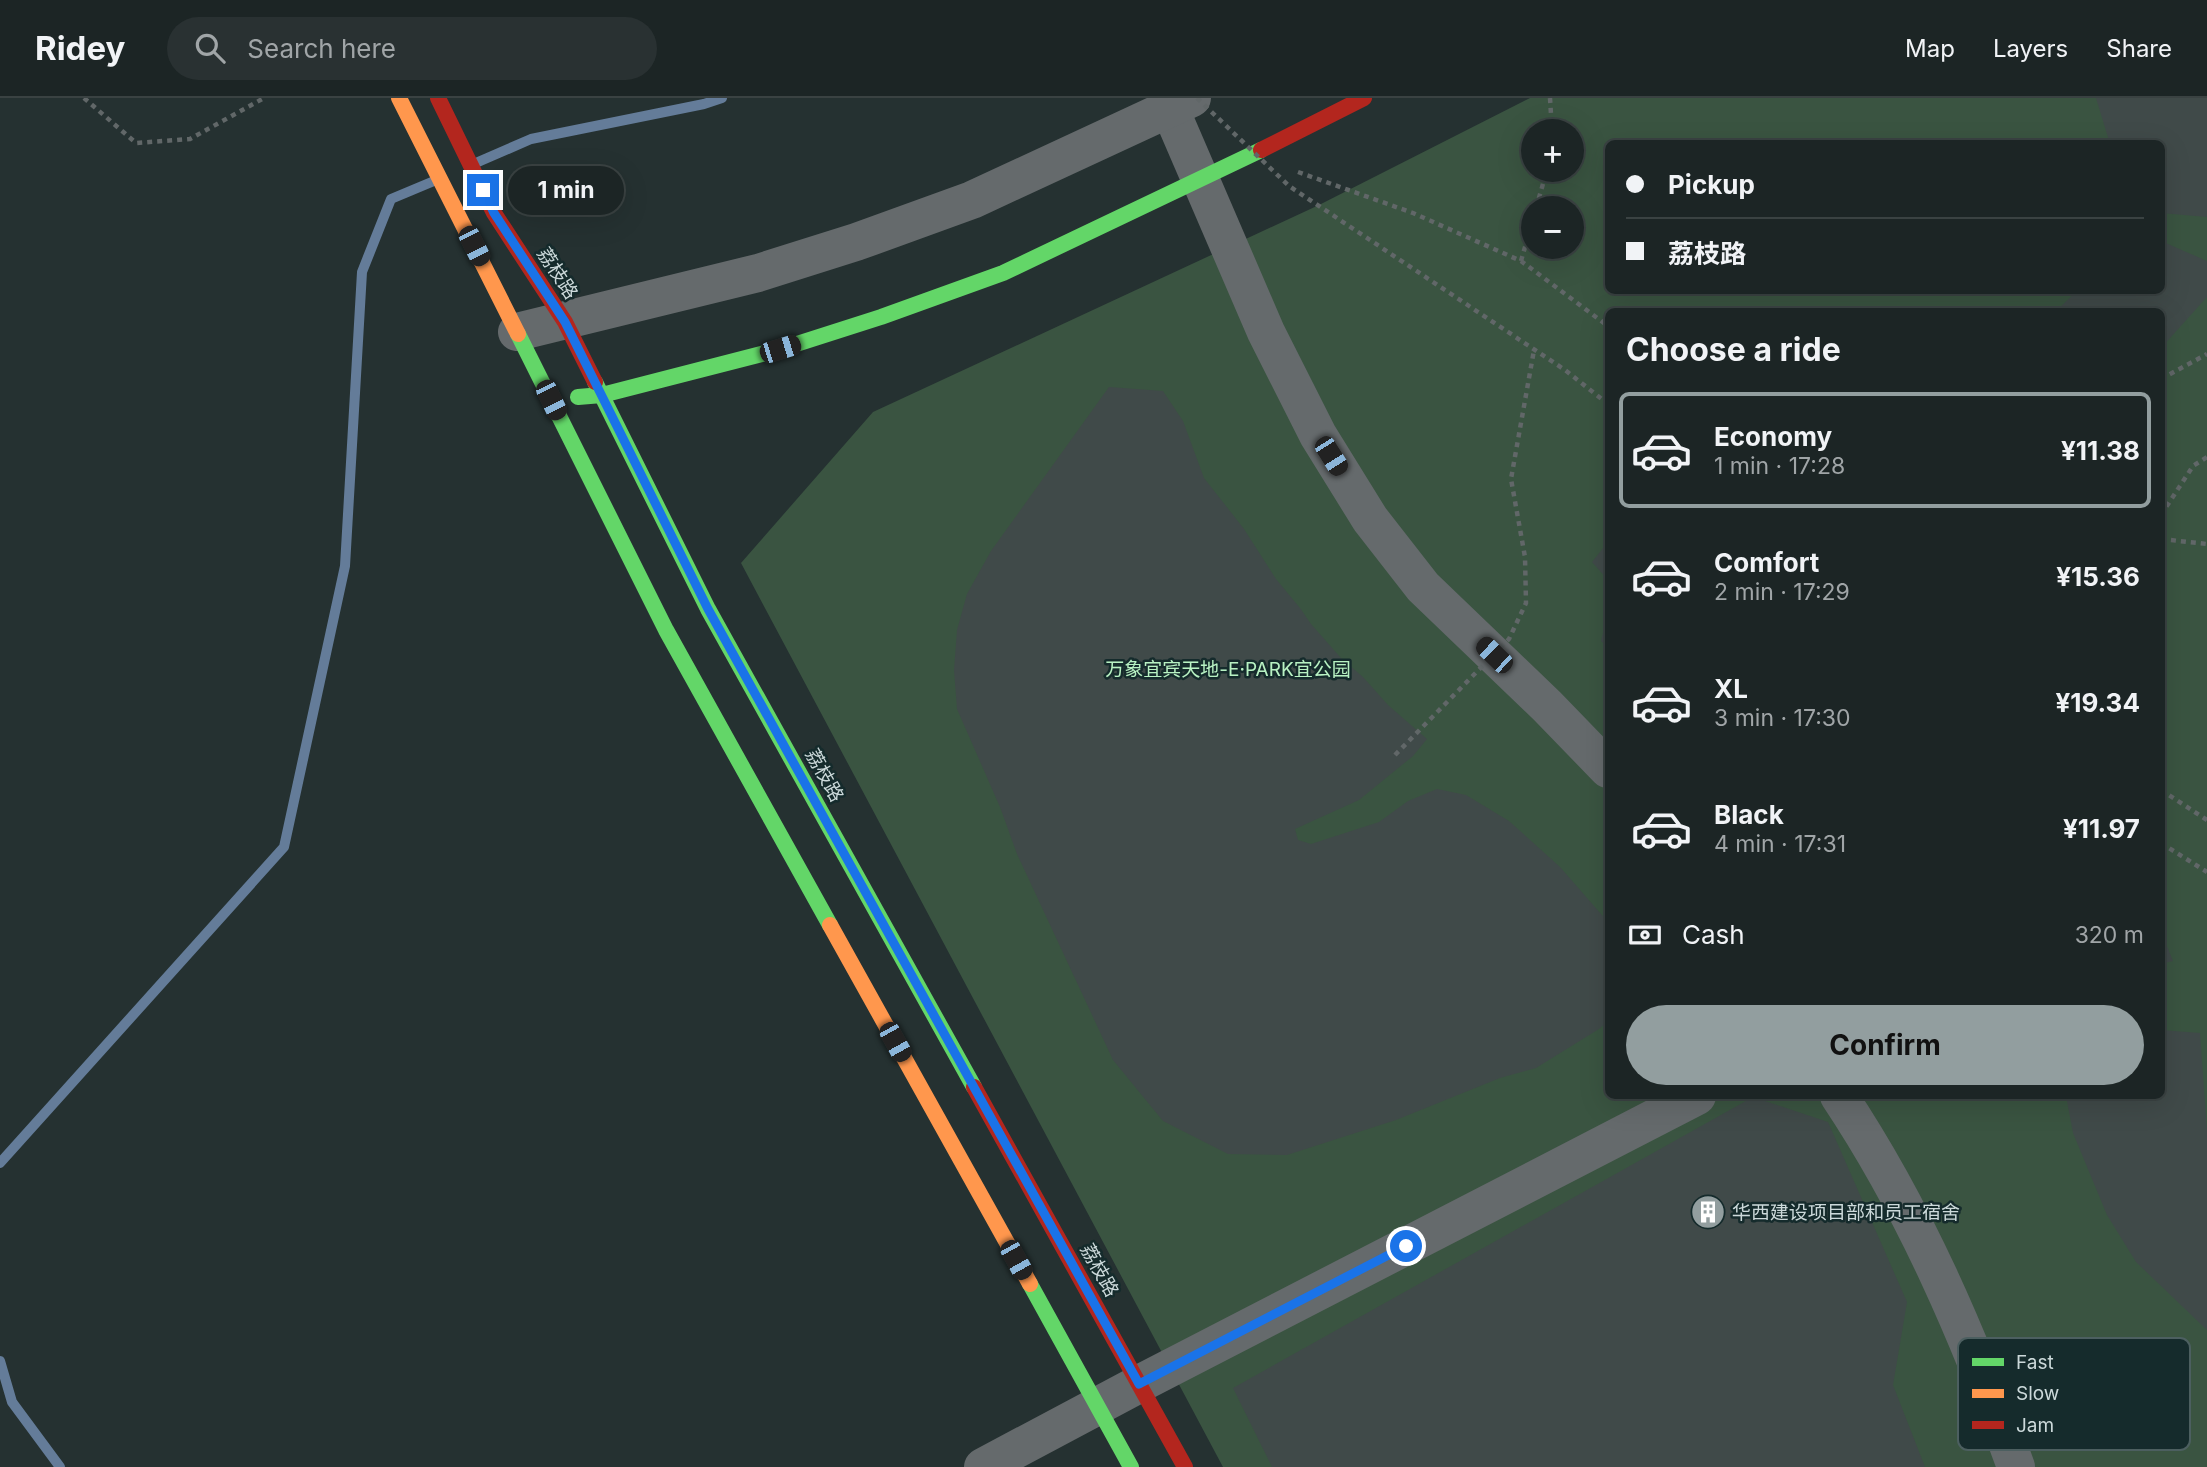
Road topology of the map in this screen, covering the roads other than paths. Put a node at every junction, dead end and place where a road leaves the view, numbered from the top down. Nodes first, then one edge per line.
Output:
1 (399, 98) edge
2 (438, 98) edge
3 (1364, 98) edge
4 (1186, 102) edge
5 (1199, 181) junction
6 (565, 322) junction
7 (517, 332) junction
8 (602, 395) junction
9 (551, 400) junction
10 (1605, 766) edge
11 (1691, 1099) edge
12 (1841, 1099) edge
13 (1966, 1338) edge
14 (1139, 1384) junction
15 (1097, 1406) junction
16 (2010, 1450) edge
17 (983, 1467) edge
18 (1131, 1467) edge
19 (1185, 1467) edge
20 (2016, 1467) edge

1 - 7 street
2 - 6 street, 荔枝路
3 - 5 street
4 - 5 street
4 - 6 street
5 - 8 street
5 - 10 street
6 - 7 street
6 - 8 street, 荔枝路
7 - 9 street
8 - 9 street
8 - 14 street, 荔枝路
9 - 15 street
11 - 14 street
12 - 13 street
14 - 15 street
14 - 19 street, 荔枝路
15 - 17 street
15 - 18 street
16 - 20 street

